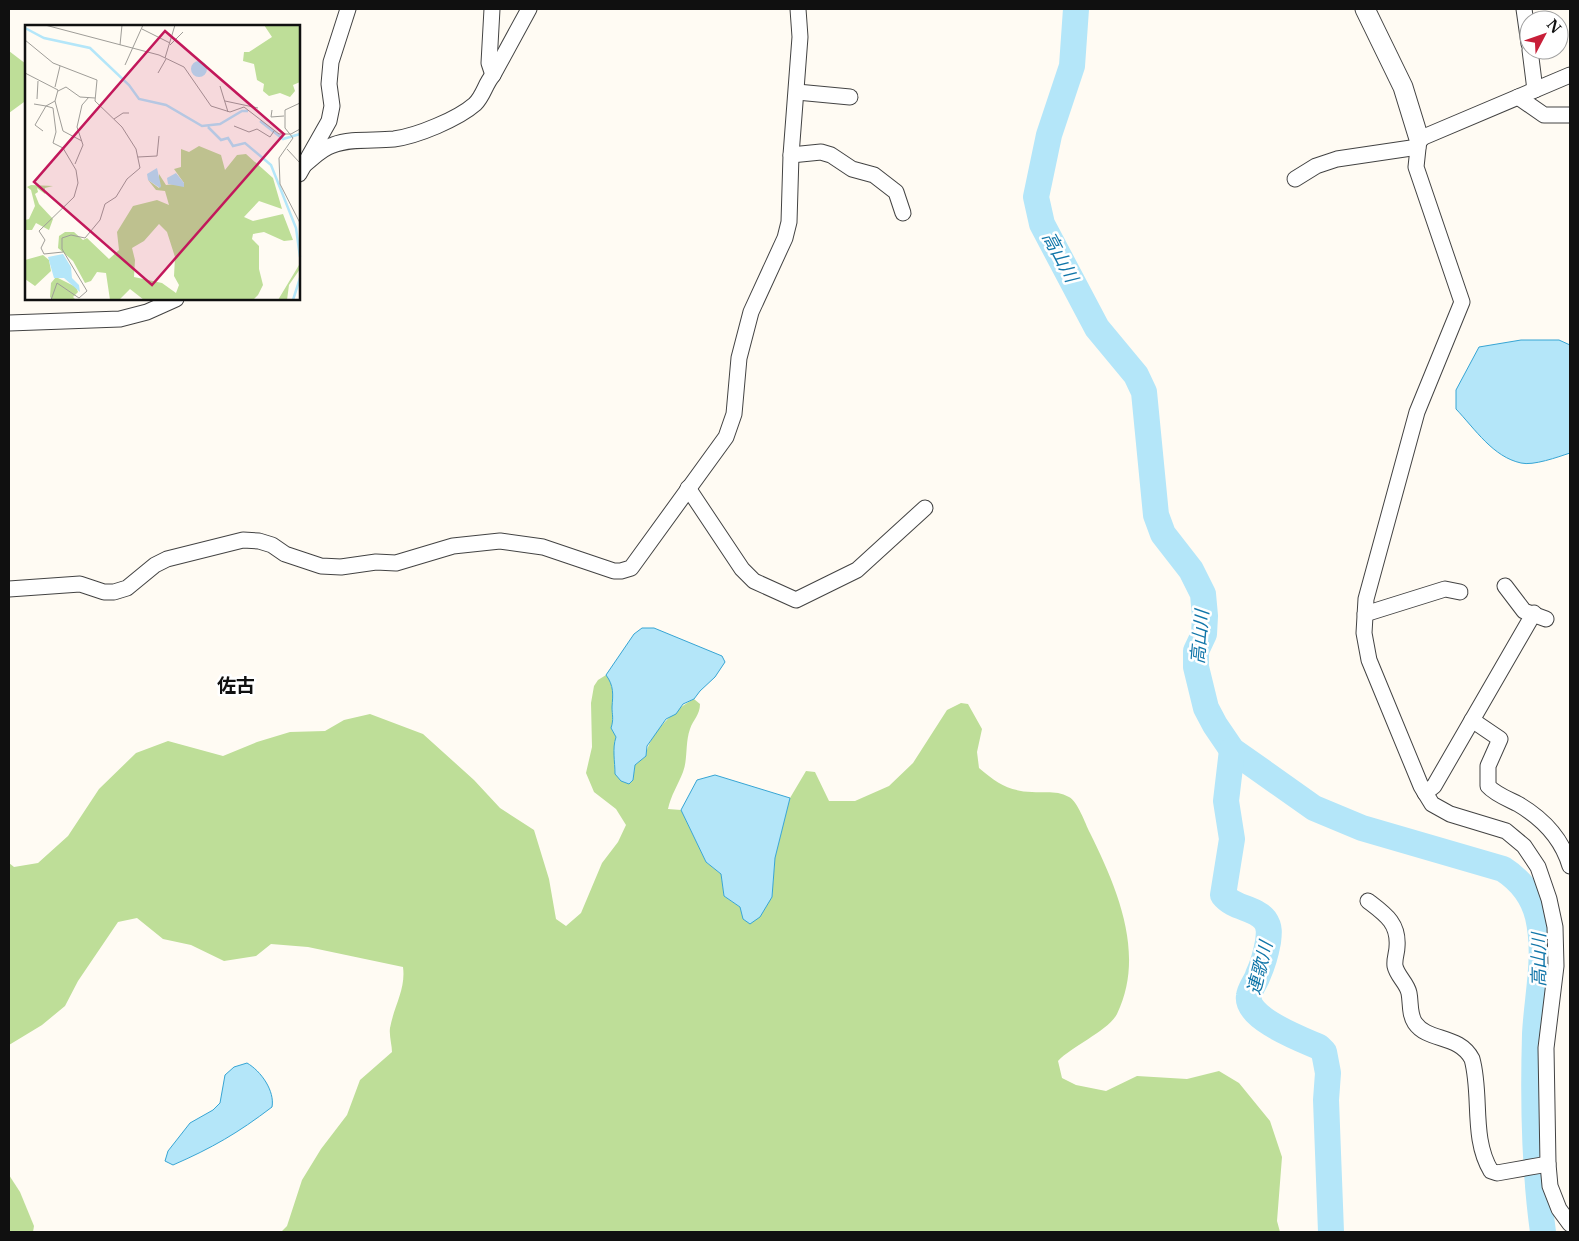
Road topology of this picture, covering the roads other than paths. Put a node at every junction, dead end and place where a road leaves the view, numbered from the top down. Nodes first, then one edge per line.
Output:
1 (348, 9) edge
2 (492, 9) edge
3 (529, 9) edge
4 (798, 9) edge
5 (1365, 9) edge
6 (1531, 60) edge
7 (493, 75) junction
8 (1570, 75) edge
9 (1535, 90) junction
10 (797, 92) junction
11 (850, 97) dead end
12 (1518, 97) junction
13 (1570, 115) edge
14 (1418, 143) junction
15 (791, 155) junction
16 (302, 170) edge
17 (1295, 179) dead end
18 (903, 213) dead end
19 (174, 300) edge
20 (9, 322) edge
21 (688, 488) junction
22 (925, 508) dead end
23 (1505, 586) dead end
24 (9, 589) edge
25 (1460, 592) dead end
26 (1365, 614) junction
27 (1472, 720) junction
28 (1425, 793) junction
29 (1570, 866) edge
30 (1368, 901) dead end
31 (1538, 1165) junction
32 (1570, 1224) edge

1 - 16 street
2 - 7 street
3 - 7 street
4 - 10 street
5 - 14 street
6 - 9 street
7 - 16 street
8 - 9 street
9 - 12 street
10 - 11 street
10 - 15 street
12 - 13 street
12 - 14 street
14 - 17 street
14 - 26 street
15 - 18 street
15 - 21 street
19 - 20 street
21 - 22 street
21 - 24 street
23 - 27 street
25 - 26 street
26 - 28 street
27 - 28 street
27 - 29 street
28 - 31 street
30 - 31 street
31 - 32 street

